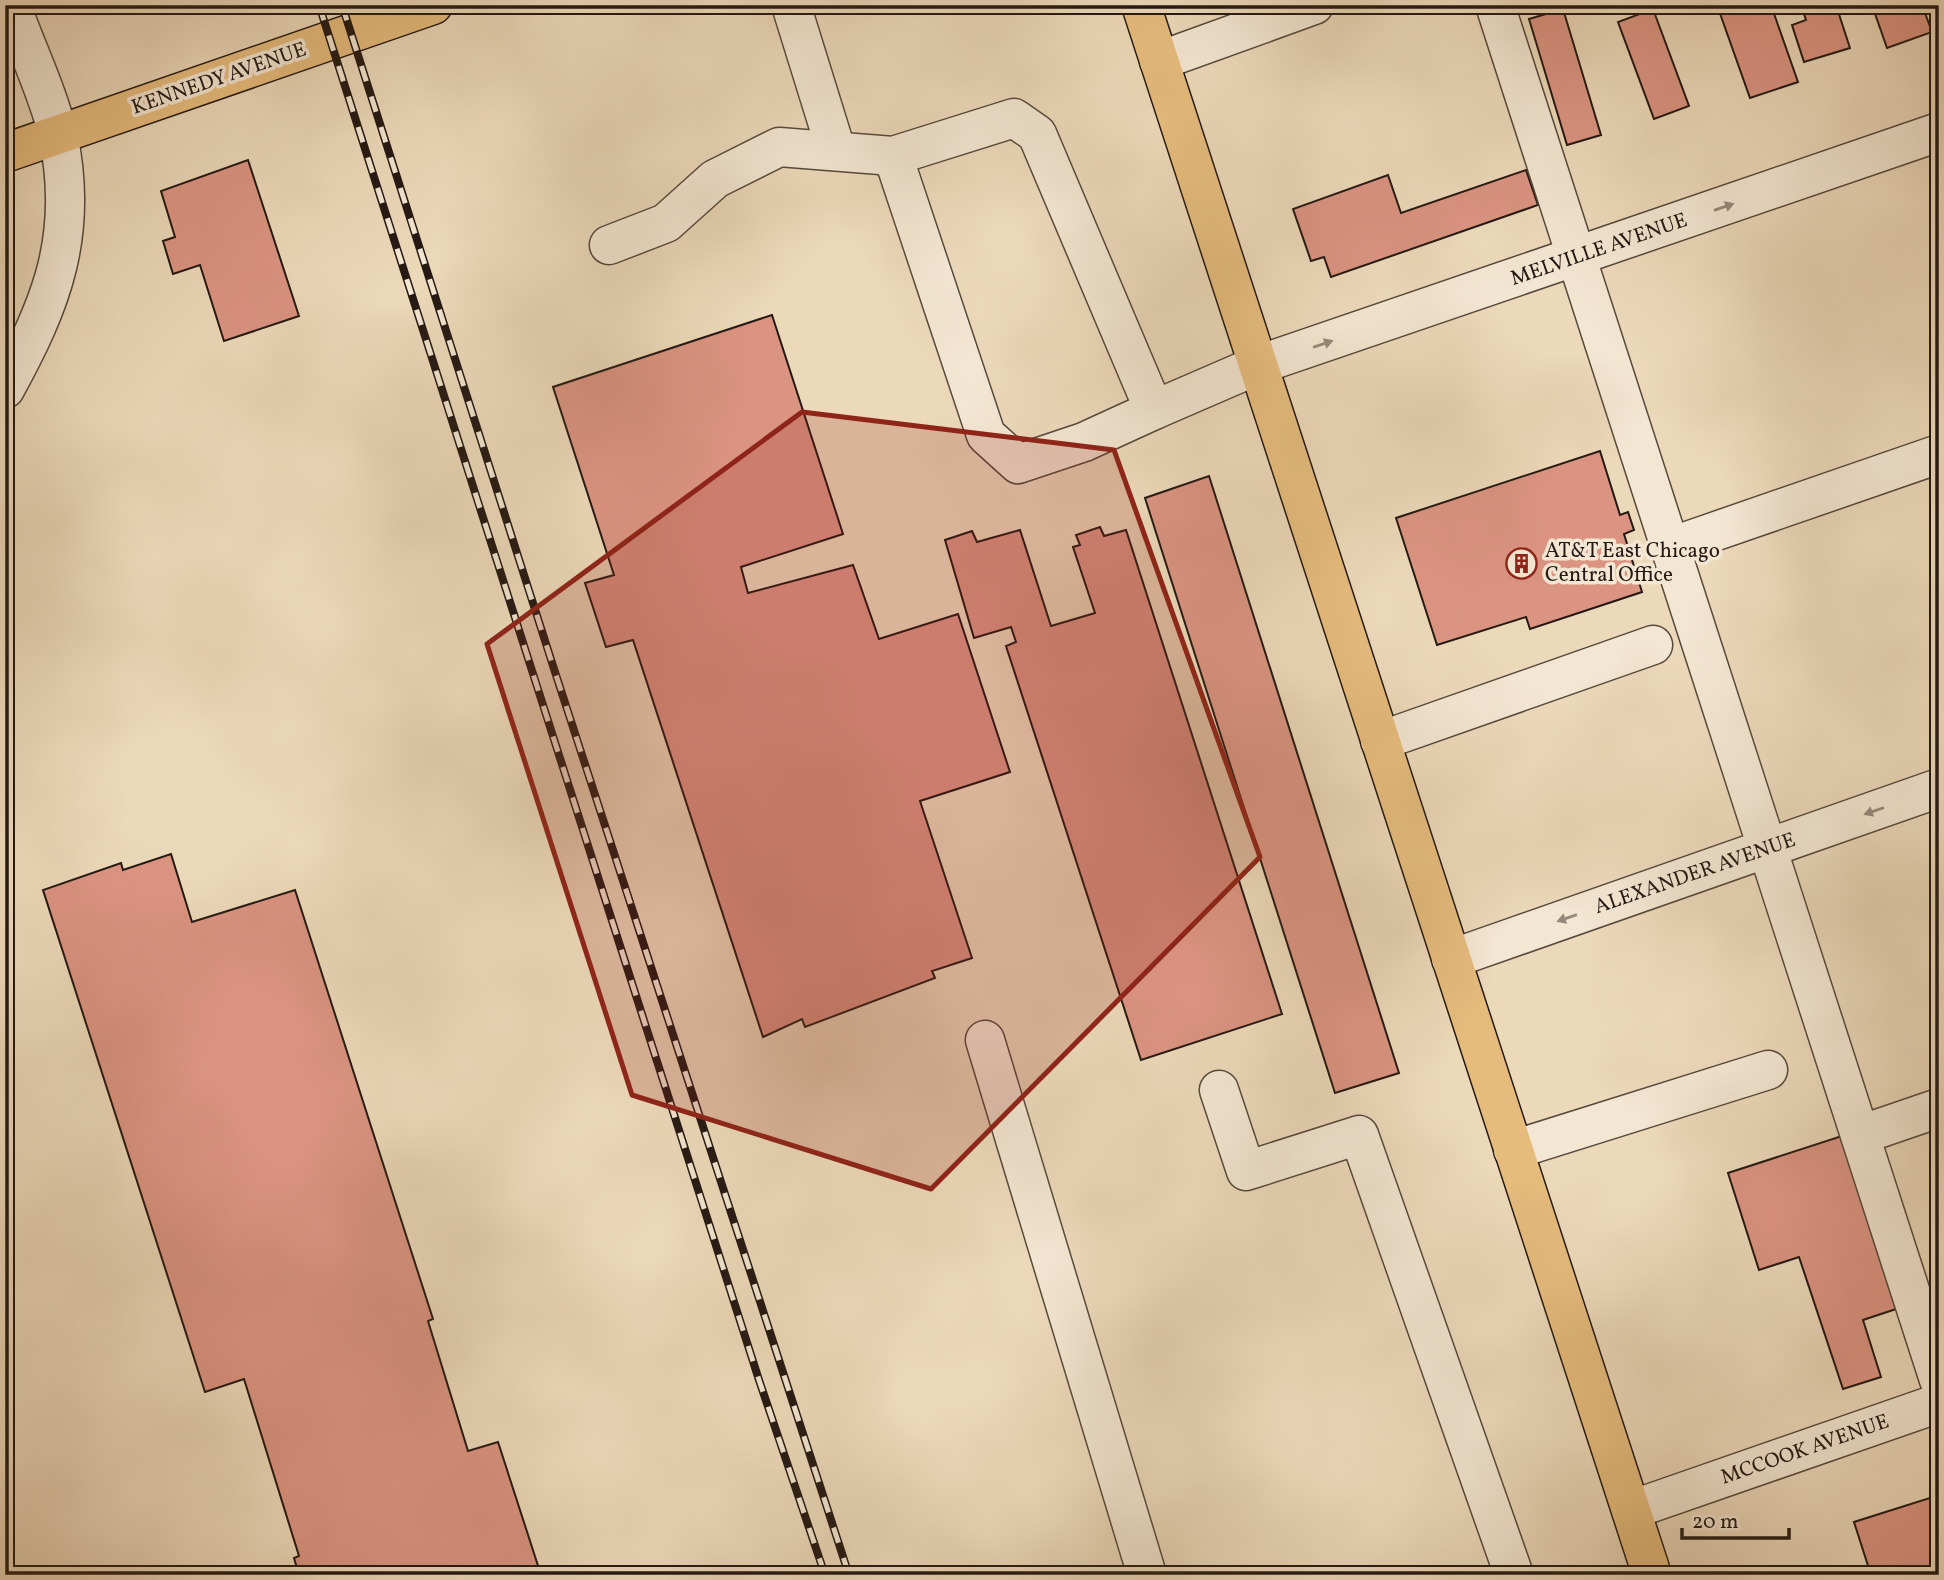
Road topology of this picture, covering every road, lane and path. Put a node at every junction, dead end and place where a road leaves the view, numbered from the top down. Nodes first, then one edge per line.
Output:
1 (11, 5) edge
2 (433, 5) edge
3 (791, 5) edge
4 (1141, 5) edge
5 (1495, 5) edge
6 (1290, 9) edge
7 (1159, 61) junction
8 (1939, 132) edge
9 (58, 135) junction
10 (836, 150) junction
11 (5, 153) edge
12 (893, 156) junction
13 (609, 246) dead end
14 (1576, 258) junction
15 (1258, 365) junction
16 (5, 388) edge
17 (1154, 410) junction
18 (1939, 454) edge
19 (1670, 547) junction
20 (1653, 645) dead end
21 (1380, 741) junction
22 (1939, 788) edge
23 (1767, 848) junction
24 (1451, 959) junction
25 (985, 1040) dead end
26 (1768, 1070) dead end
27 (1219, 1090) dead end
28 (1939, 1108) edge
29 (1860, 1135) junction
30 (1513, 1150) junction
31 (1939, 1380) edge
32 (1939, 1403) edge
33 (1631, 1510) junction
34 (1147, 1575) edge
35 (1514, 1575) edge
36 (1652, 1575) edge

1 - 9 street
2 - 9 main road, KENNEDY AVENUE
3 - 10 street
4 - 7 main road
5 - 14 street
6 - 7 street
7 - 15 main road
14 -> 8 street, MELVILLE AVENUE
9 - 11 main road, KENNEDY AVENUE
9 - 16 street
10 - 12 street
10 - 13 street
12 - 17 street
12 - 17 street, MELVILLE AVENUE
15 -> 14 street, MELVILLE AVENUE
14 - 19 street
15 - 17 street, MELVILLE AVENUE
15 - 21 main road
18 - 19 street
19 - 23 street
20 - 21 street
21 - 24 main road
22 -> 23 street, ALEXANDER AVENUE
23 -> 24 street, ALEXANDER AVENUE
23 - 29 street
24 - 30 main road
25 - 34 street
26 - 30 street
27 - 35 street
28 - 29 street
29 - 31 street
30 - 33 main road
32 - 33 street, MCCOOK AVENUE
33 - 36 main road

